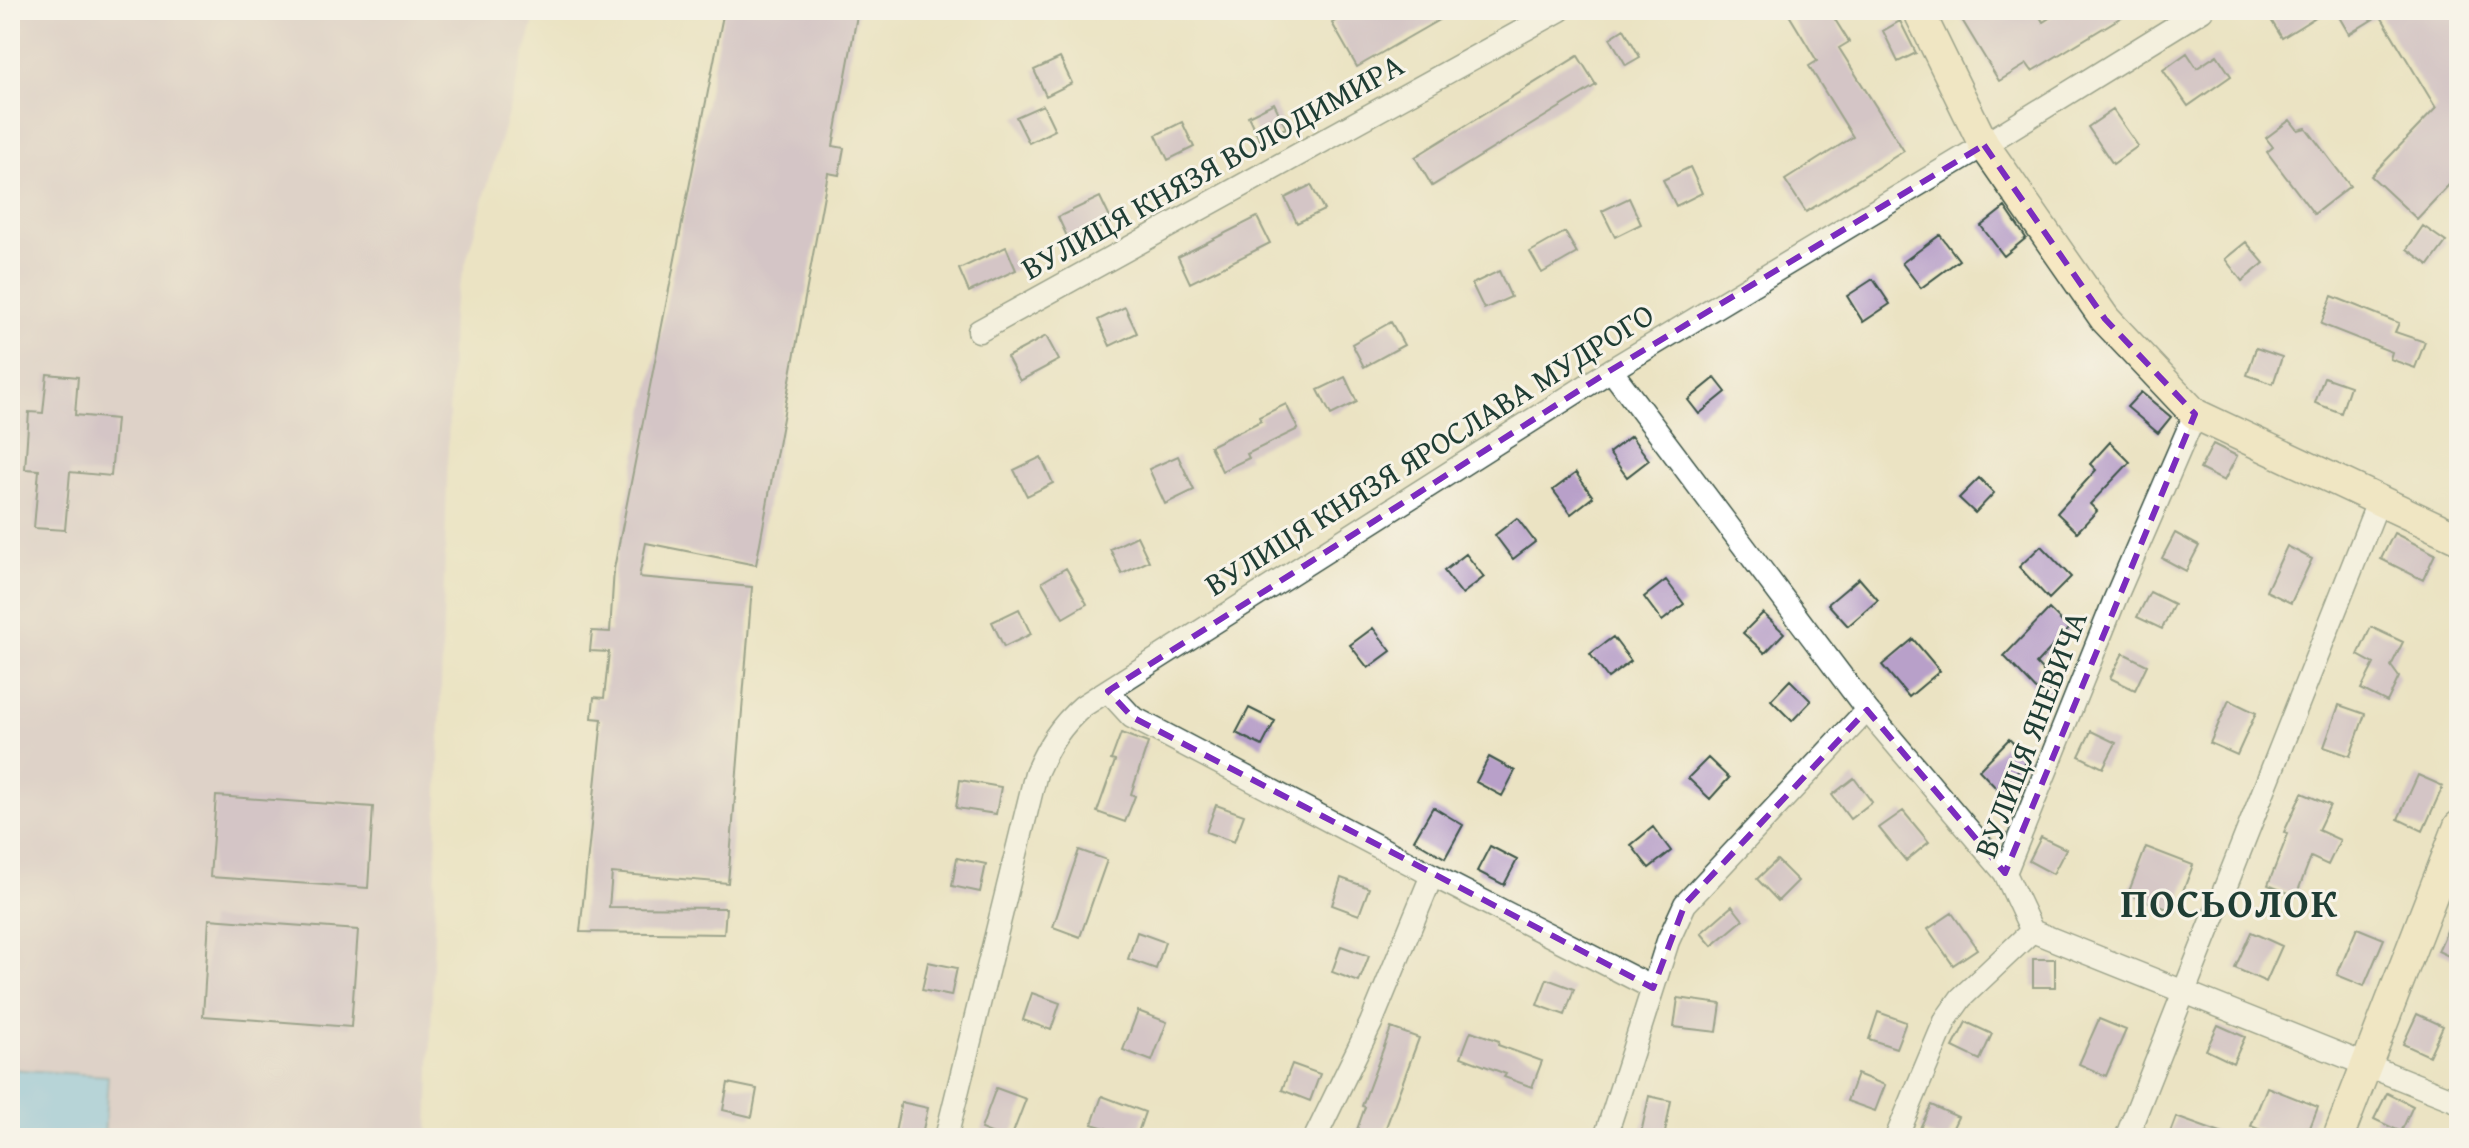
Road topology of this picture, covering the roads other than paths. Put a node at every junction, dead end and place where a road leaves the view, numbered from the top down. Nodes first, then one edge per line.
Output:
1 (1560, 10) edge
2 (1918, 10) edge
3 (2202, 10) edge
4 (1984, 145) junction
5 (979, 331) dead end
6 (1611, 370) junction
7 (2195, 414) junction
8 (2378, 502) junction
9 (2459, 538) edge
10 (1108, 691) junction
11 (1867, 710) junction
12 (2459, 826) edge
13 (2005, 873) junction
14 (1432, 875) junction
15 (2032, 931) junction
16 (1653, 988) junction
17 (2183, 993) junction
18 (2368, 1066) junction
19 (2459, 1102) edge
20 (946, 1138) edge
21 (1315, 1138) edge
22 (1605, 1138) edge
23 (1896, 1138) edge
24 (2126, 1138) edge
25 (2338, 1138) edge

1 - 5 street, ВУЛИЦЯ КНЯЗЯ ВОЛОДИМИРА
2 - 4 street
3 - 4 street, ВУЛИЦЯ КНЯЗЯ ЯРОСЛАВА МУДРОГО
4 - 6 street, ВУЛИЦЯ КНЯЗЯ ЯРОСЛАВА МУДРОГО
4 - 7 street
6 - 10 street, ВУЛИЦЯ КНЯЗЯ ЯРОСЛАВА МУДРОГО
6 - 11 street
7 - 8 street
7 - 13 street, ВУЛИЦЯ ЯНЕВИЧА
8 - 9 street
8 - 17 street
10 - 14 street
10 - 20 street, ВУЛИЦЯ КНЯЗЯ ЯРОСЛАВА МУДРОГО
11 - 13 street
11 - 16 street
12 - 18 street
13 - 15 street, ВУЛИЦЯ ЯНЕВИЧА
14 - 16 street
14 - 21 street
15 - 17 street
15 - 23 street
16 - 22 street
17 - 18 street
17 - 24 street
18 - 19 street
18 - 25 street

